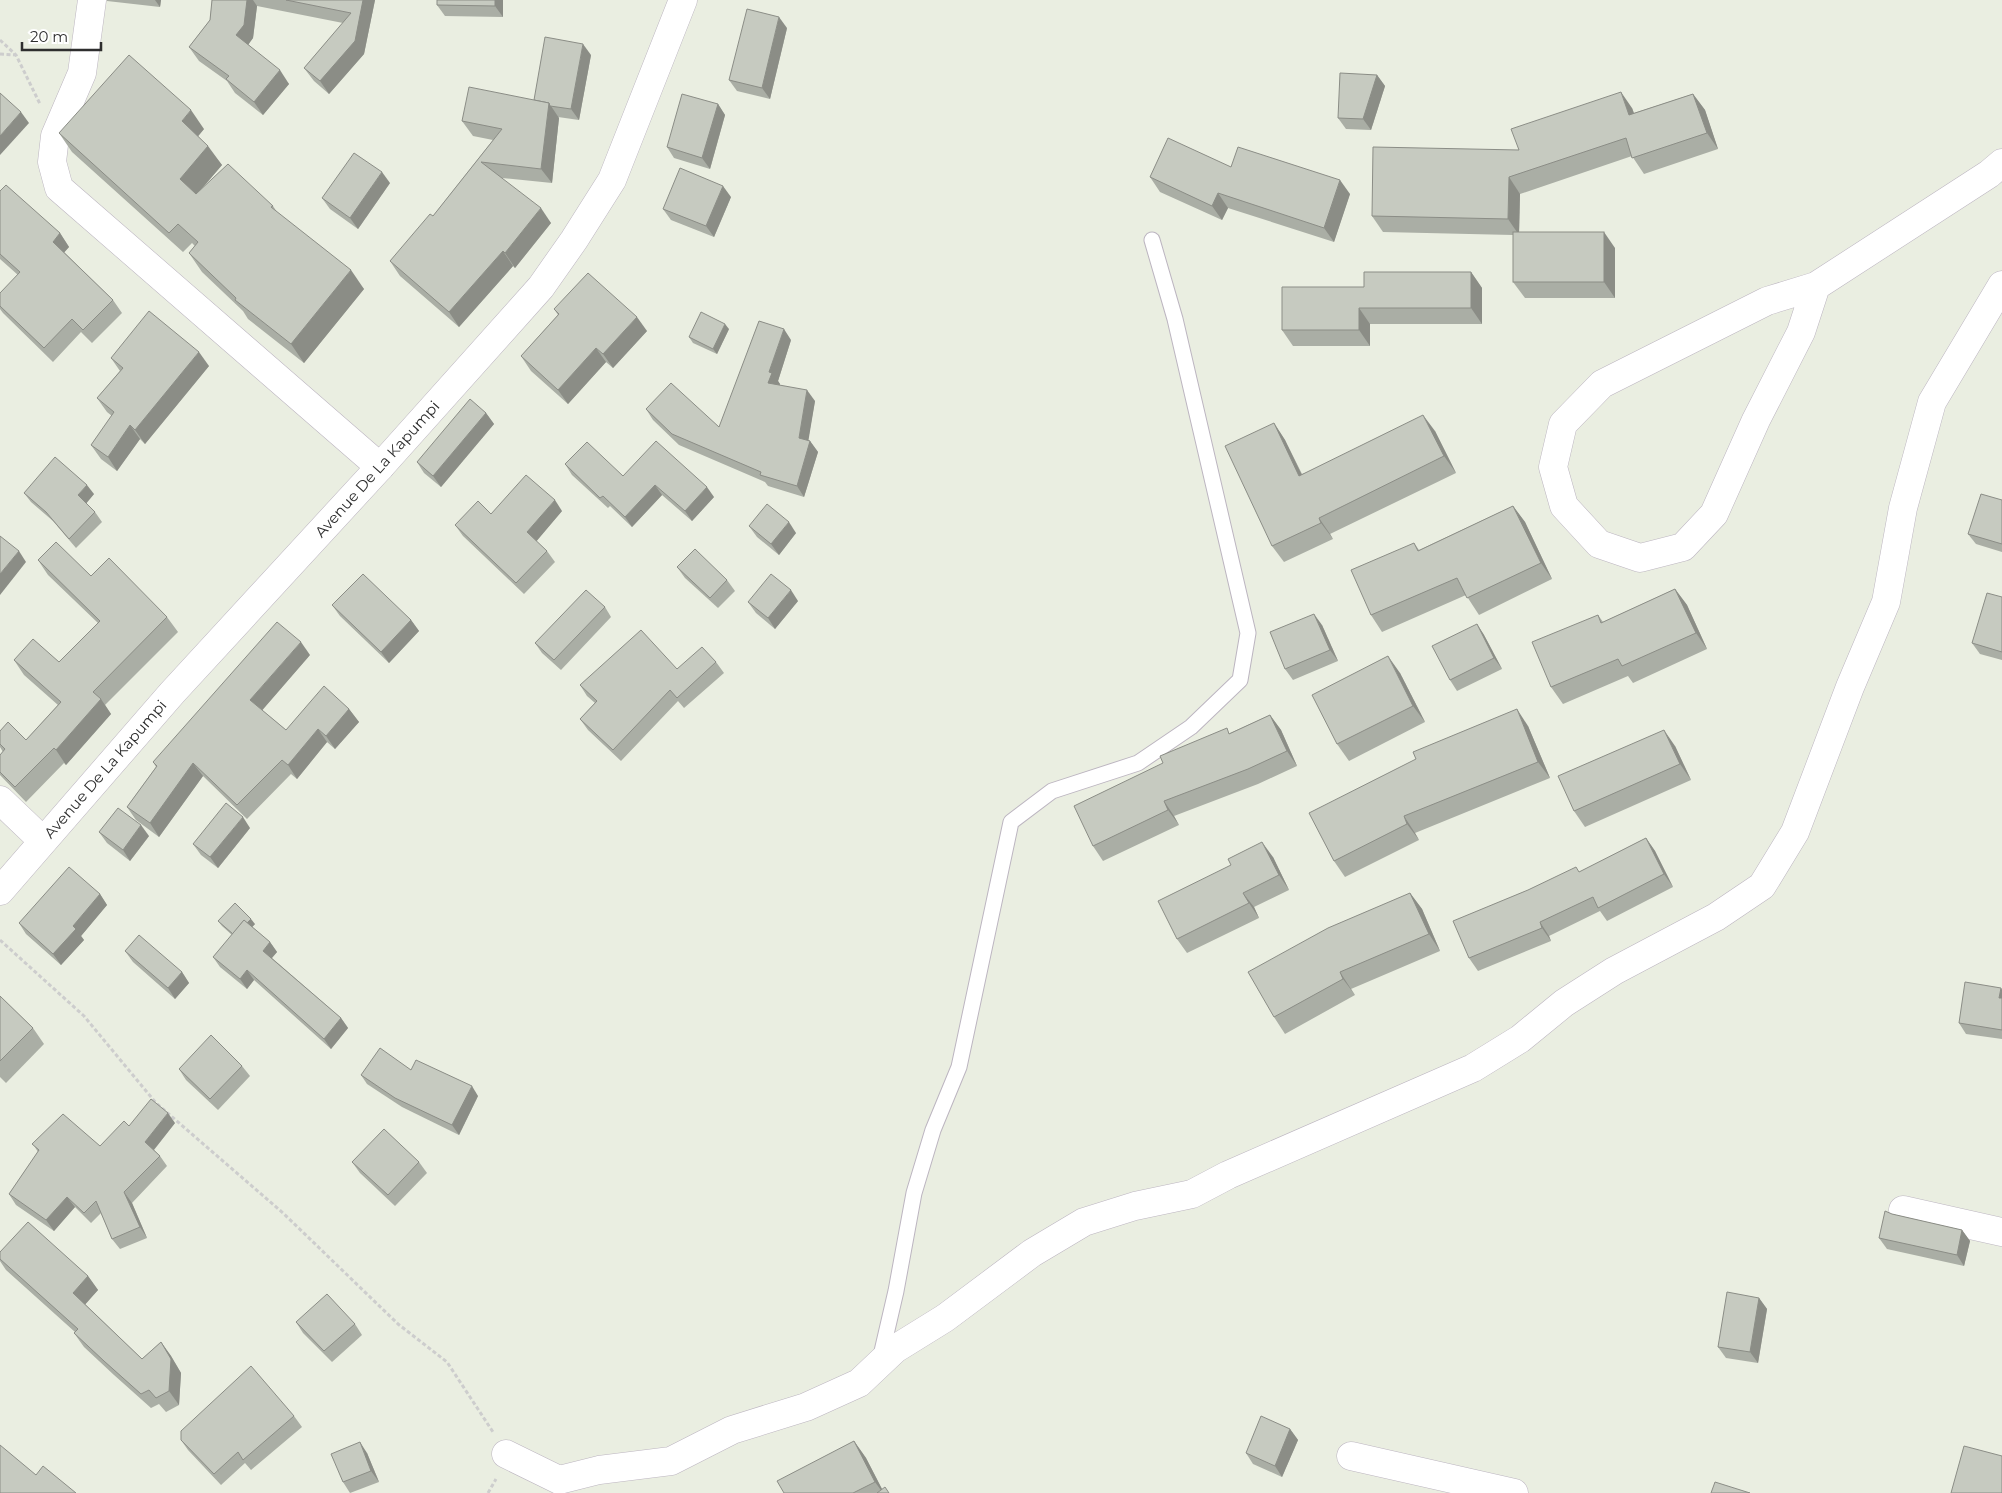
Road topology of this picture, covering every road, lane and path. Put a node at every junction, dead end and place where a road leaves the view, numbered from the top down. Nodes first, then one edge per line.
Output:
1 (92, 0) edge
2 (683, 0) edge
3 (0, 40) edge
4 (0, 54) edge
5 (16, 55) junction
6 (56, 136) junction
7 (2002, 163) edge
8 (1152, 240) dead end
9 (2002, 285) edge
10 (1816, 286) junction
11 (380, 467) junction
12 (0, 800) edge
13 (42, 840) junction
14 (0, 891) edge
15 (0, 940) edge
16 (1903, 1210) dead end
17 (2002, 1232) edge
18 (879, 1366) junction
19 (506, 1454) junction
20 (1351, 1456) dead end
21 (568, 1486) edge
22 (488, 1493) edge
23 (1514, 1493) edge

1 - 6 street
2 - 11 street, Avenue De La Kapumpi
3 - 5 path
4 - 5 path
5 - 6 path
6 - 11 street
7 - 10 street
8 - 18 lane
9 - 18 street
10 - 10 street
11 - 13 street, Avenue De La Kapumpi
12 - 13 street
13 - 14 street, Avenue De La Kapumpi
15 - 19 path
16 - 17 street
18 - 21 street
19 - 21 street
19 - 22 path
20 - 23 street

